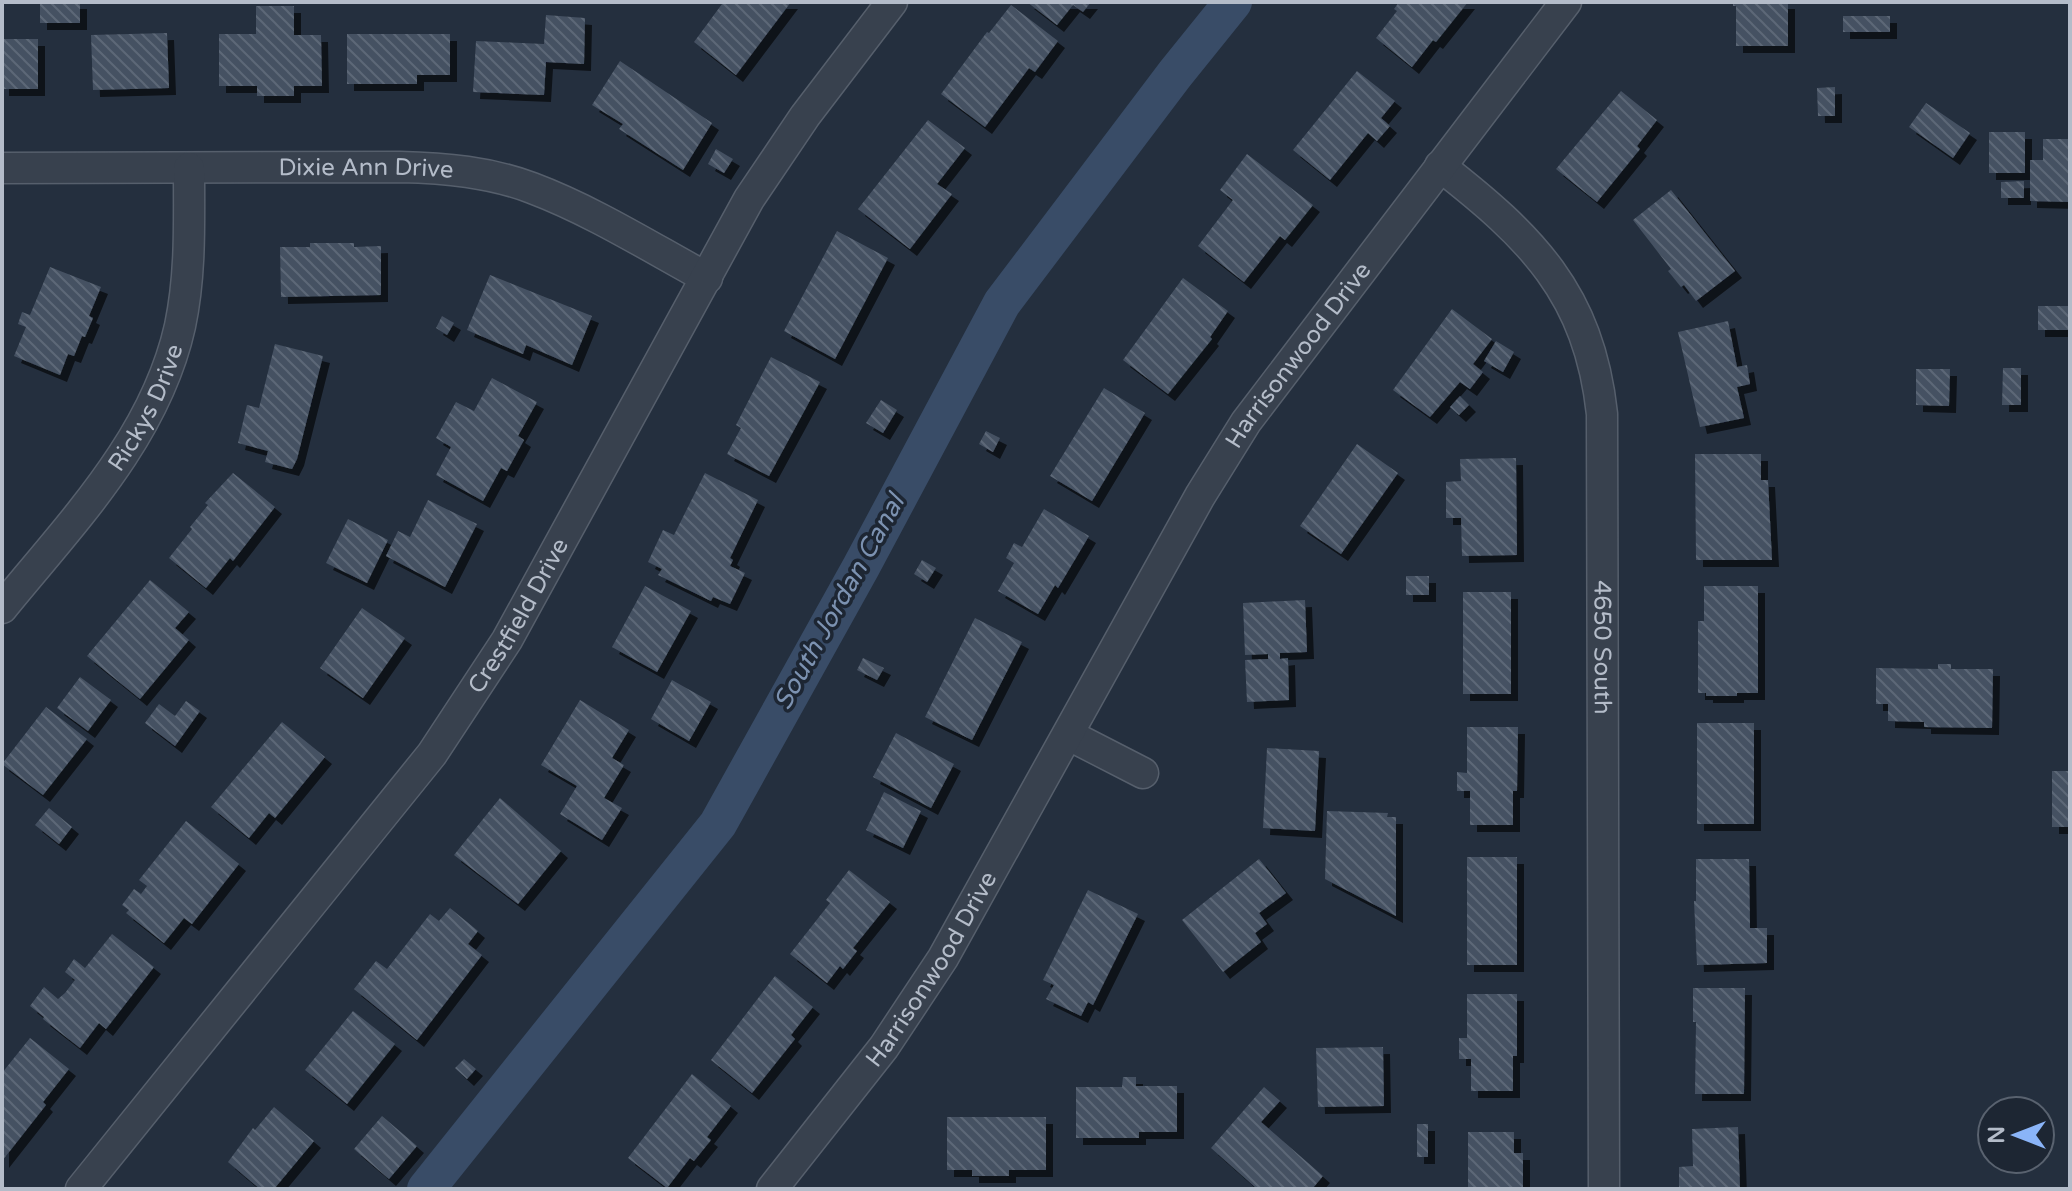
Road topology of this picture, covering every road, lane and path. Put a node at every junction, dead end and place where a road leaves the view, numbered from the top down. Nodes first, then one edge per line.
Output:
1 (892, 2) edge
2 (1566, 2) edge
3 (1440, 166) junction
4 (2, 168) edge
5 (189, 168) junction
6 (707, 278) junction
7 (2, 608) edge
8 (1069, 735) junction
9 (1143, 773) dead end
10 (785, 1184) edge
11 (81, 1189) edge
12 (1604, 1189) edge

1 - 6 street, Crestfield Drive
2 - 3 street, Harrisonwood Drive
3 - 8 street, Harrisonwood Drive
3 - 12 street, 4650 South
4 - 5 street, Dixie Ann Drive
5 - 6 street, Dixie Ann Drive
5 - 7 street, Rickys Drive
6 - 11 street, Crestfield Drive
8 - 9 street
8 - 10 street, Harrisonwood Drive

